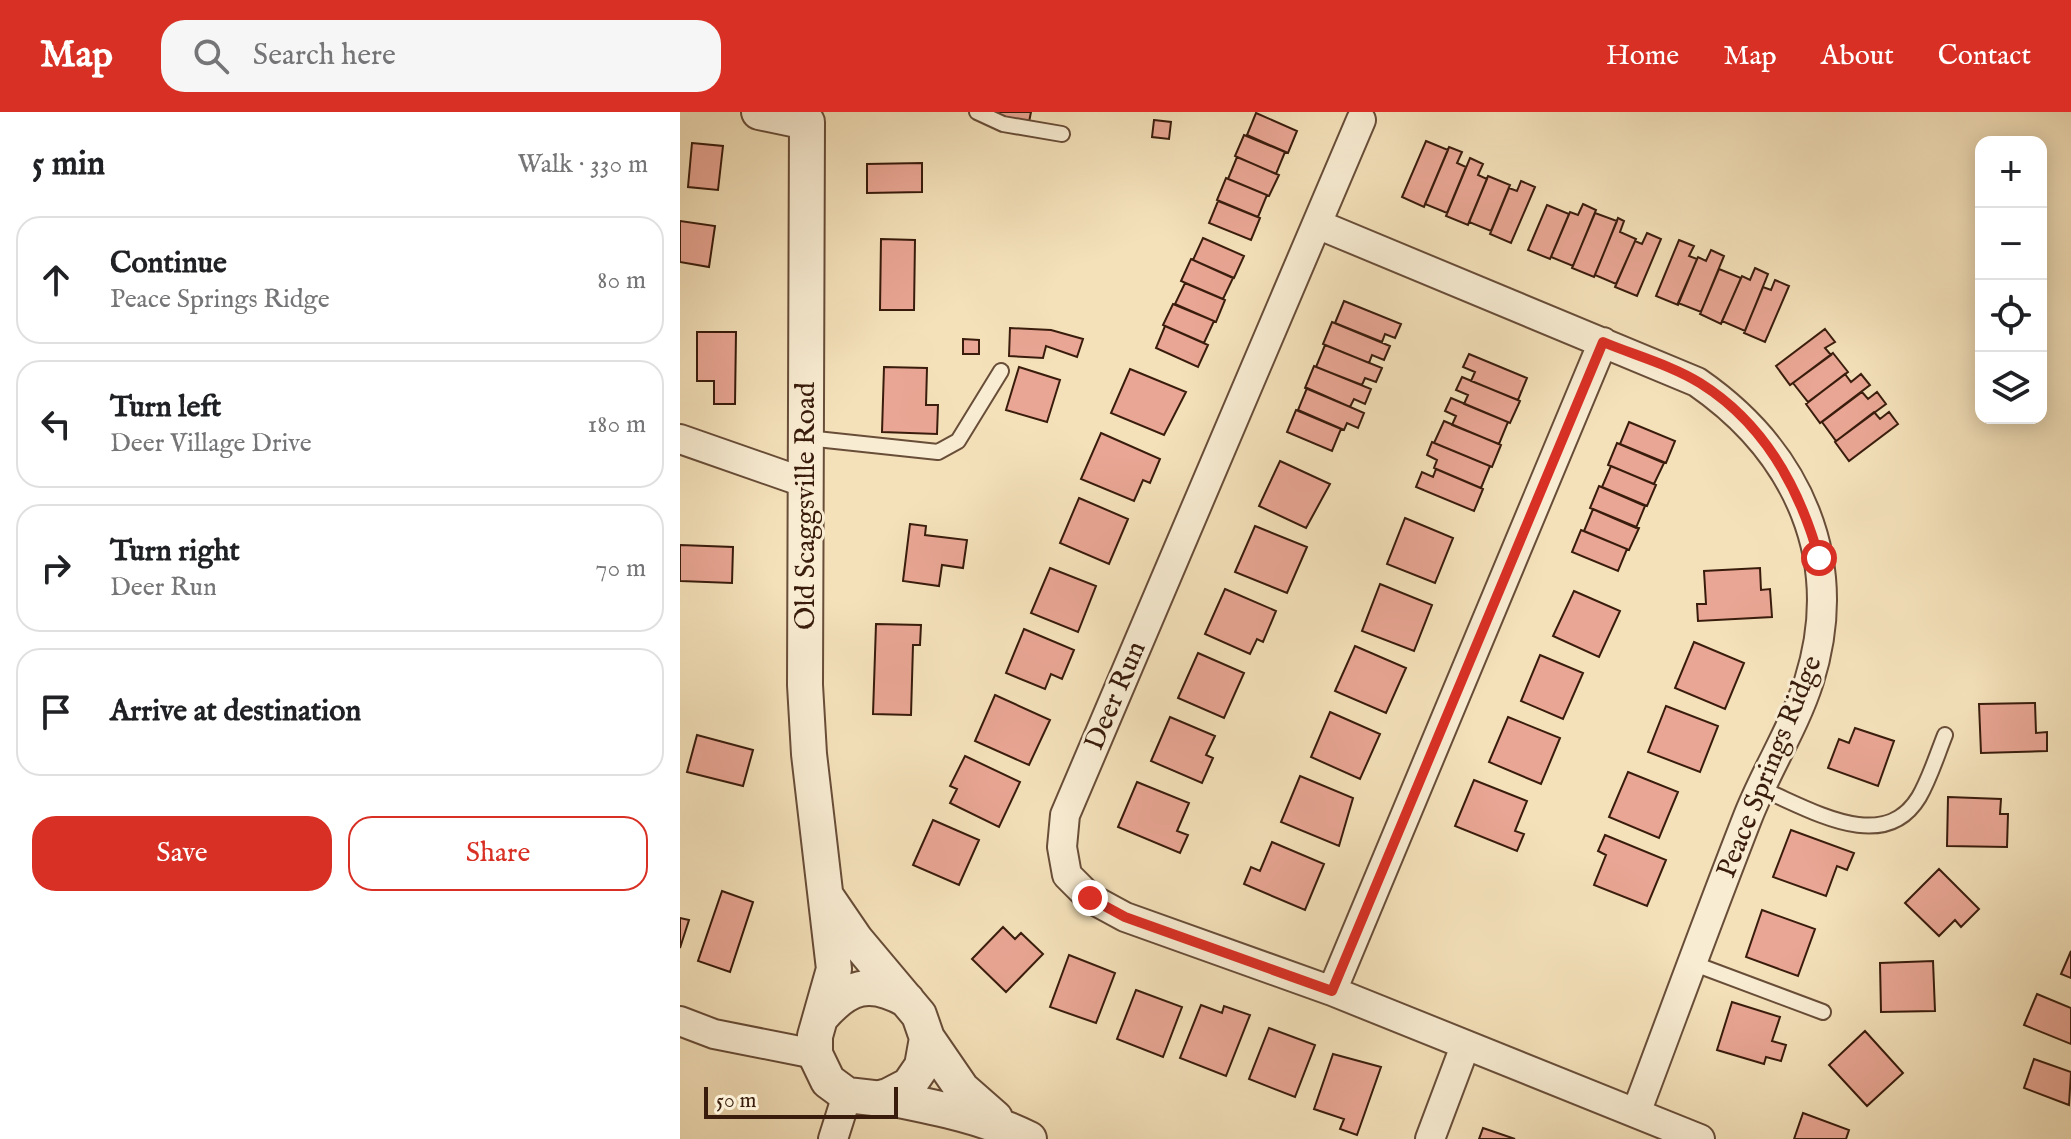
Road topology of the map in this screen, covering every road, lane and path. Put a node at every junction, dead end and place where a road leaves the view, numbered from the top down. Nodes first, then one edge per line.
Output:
1 (759, 112) edge
2 (977, 112) edge
3 (807, 117) edge
4 (1361, 120) dead end
5 (1062, 134) dead end
6 (1317, 224) junction
7 (1603, 342) junction
8 (1001, 371) dead end
9 (807, 438) junction
10 (680, 439) edge
11 (806, 483) junction
12 (1945, 735) dead end
13 (1759, 788) junction
14 (828, 899) junction
15 (1692, 963) junction
16 (1332, 991) junction
17 (907, 1000) junction
18 (1823, 1012) dead end
19 (821, 1017) junction
20 (680, 1021) edge
21 (927, 1038) junction
22 (1465, 1046) junction
23 (815, 1054) junction
24 (847, 1095) junction
25 (884, 1097) junction
26 (1636, 1113) junction
27 (1016, 1133) edge
28 (833, 1139) edge
29 (1430, 1139) edge
30 (1700, 1139) edge

1 - 3 street
2 - 5 lane
3 - 9 street, Old Scaggsville Road
4 - 6 street, Deer Run
6 - 7 street, Peace Springs Ridge
6 - 16 street, Deer Run
7 - 13 street, Peace Springs Ridge
7 - 16 street
8 - 9 lane
9 - 11 street, Old Scaggsville Road
10 - 11 street
11 - 14 street, Old Scaggsville Road
12 - 13 lane
13 - 15 street, Peace Springs Ridge
14 - 17 street, Old Scaggsville Road
14 - 19 street, Old Scaggsville Road
15 - 18 lane
15 - 26 street, Peace Springs Ridge
16 - 22 street, Deer Run
17 - 19 street
17 - 21 street
19 - 23 street
20 - 23 street
21 - 25 street
21 - 27 street
22 - 26 street, Deer Run
22 - 29 street
23 - 24 street
24 - 25 street
24 - 28 street
25 - 27 street
26 - 30 street, Deer Run

